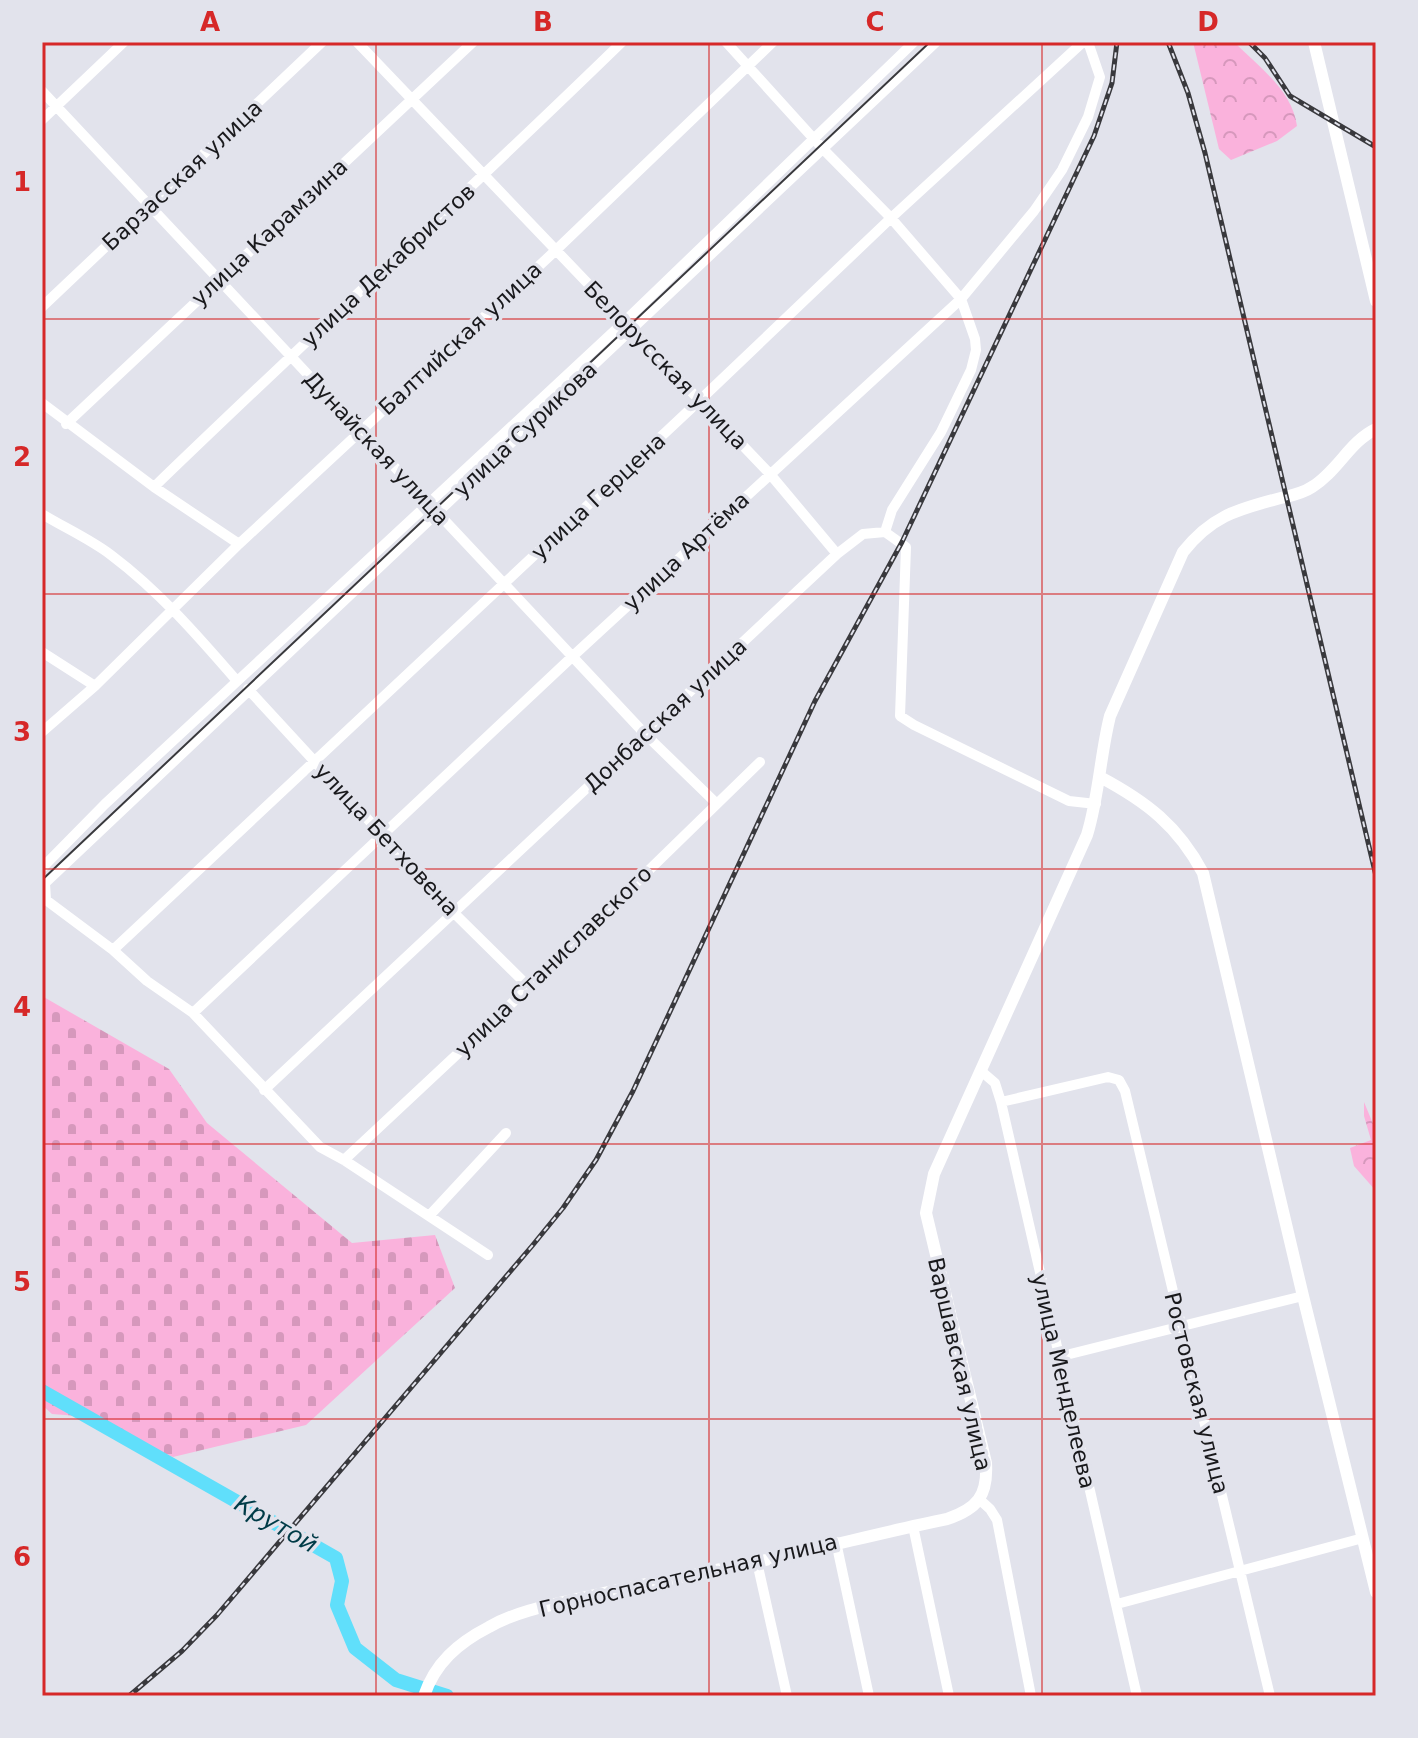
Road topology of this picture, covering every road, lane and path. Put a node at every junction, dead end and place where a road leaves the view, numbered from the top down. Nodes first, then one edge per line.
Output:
1 (124, 42) edge
2 (322, 42) edge
3 (357, 42) edge
4 (473, 42) edge
5 (622, 42) edge
6 (726, 42) edge
7 (773, 42) edge
8 (914, 42) edge
9 (936, 42) edge
10 (1086, 42) edge
11 (1314, 42) edge
12 (749, 65) junction
13 (42, 91) edge
14 (413, 99) junction
15 (56, 106) junction
16 (42, 120) edge
17 (815, 140) junction
18 (823, 149) junction
19 (486, 175) junction
20 (149, 207) junction
21 (891, 218) junction
22 (555, 251) junction
23 (218, 279) junction
24 (961, 299) junction
25 (1376, 301) edge
26 (42, 307) edge
27 (628, 326) junction
28 (290, 356) junction
29 (699, 401) junction
30 (42, 403) edge
31 (66, 424) junction
32 (1376, 429) edge
33 (360, 430) junction
34 (770, 474) junction
35 (154, 487) junction
36 (429, 502) junction
37 (437, 512) junction
38 (42, 514) edge
39 (885, 532) junction
40 (239, 544) junction
41 (837, 554) junction
42 (505, 582) junction
43 (172, 608) junction
44 (42, 652) edge
45 (573, 656) junction
46 (237, 681) junction
47 (95, 686) junction
48 (248, 689) junction
49 (42, 732) edge
50 (645, 734) junction
51 (315, 761) junction
52 (760, 762) dead end
53 (1100, 777) junction
54 (716, 803) junction
55 (1096, 804) junction
56 (382, 834) junction
57 (44, 862) edge
58 (44, 881) edge
59 (454, 913) junction
60 (113, 950) junction
61 (529, 987) junction
62 (193, 1013) junction
63 (981, 1071) junction
64 (264, 1090) junction
65 (1001, 1102) junction
66 (506, 1133) dead end
67 (344, 1160) junction
68 (429, 1216) junction
69 (488, 1255) dead end
70 (1303, 1296) junction
71 (1180, 1329) junction
72 (1058, 1357) junction
73 (979, 1499) junction
74 (913, 1526) junction
75 (1363, 1538) junction
76 (836, 1542) junction
77 (757, 1562) junction
78 (1242, 1571) junction
79 (1376, 1592) edge
80 (1117, 1604) junction
81 (424, 1696) edge
82 (787, 1696) edge
83 (869, 1696) edge
84 (949, 1696) edge
85 (1031, 1696) edge
86 (1137, 1696) edge
87 (1270, 1696) edge

1 - 15 street
2 - 20 street, Барзасская улица
3 - 14 street, Белорусская улица
4 - 14 street, улица Карамзина
5 - 19 street, улица Декабристов
6 - 12 street
7 - 12 street, Балтийская улица
8 - 17 street, улица Сурикова
9 - 18 street, улица Сурикова
10 - 21 street, улица Герцена
10 - 24 street, улица Артёма
11 - 25 main road
12 - 17 street
12 - 22 street, Балтийская улица
13 - 15 street, Дунайская улица
14 - 19 street, Белорусская улица
14 - 23 street, улица Карамзина
15 - 16 street
15 - 20 street, Дунайская улица
17 - 18 street
17 - 27 street, улица Сурикова
18 - 21 street
18 - 27 street, улица Сурикова
19 - 22 street, Белорусская улица
19 - 28 street, улица Декабристов
20 - 23 street, Дунайская улица
20 - 26 street, Барзасская улица
21 - 24 street
21 - 29 street, улица Герцена
22 - 27 street, Белорусская улица
22 - 33 street, Балтийская улица
23 - 28 street, Дунайская улица
23 - 31 street, улица Карамзина
24 - 34 street, улица Артёма
24 - 39 street
27 - 29 street, Белорусская улица
27 - 36 street, улица Сурикова
27 - 37 street, улица Сурикова
28 - 33 street, Дунайская улица
28 - 35 street, улица Декабристов
29 - 34 street, Белорусская улица
29 - 42 street, улица Герцена
30 - 31 street
31 - 35 street
32 - 53 main road
33 - 36 street, Дунайская улица
33 - 40 street, Балтийская улица
34 - 41 street, Белорусская улица
34 - 45 street, улица Артёма
35 - 40 street
36 - 37 street, Дунайская улица
36 - 46 street, улица Сурикова
37 - 42 street, Дунайская улица
37 - 48 street, улица Сурикова
38 - 43 street
39 - 41 street, Донбасская улица
39 - 55 street
40 - 43 street, Балтийская улица
41 - 50 street, Донбасская улица
42 - 45 street, Дунайская улица
42 - 51 street, улица Герцена
43 - 46 street
43 - 47 street, Балтийская улица
44 - 47 street
45 - 50 street, Дунайская улица
45 - 56 street, улица Артёма
46 - 57 street, улица Сурикова
47 - 49 street, Балтийская улица
48 - 51 street, улица Бетховена
48 - 58 street, улица Сурикова
50 - 54 street, Дунайская улица
50 - 59 street, Донбасская улица
51 - 56 street, улица Бетховена
51 - 60 street, улица Герцена
52 - 54 street, улица Станиславского
53 - 55 main road
53 - 70 main road
54 - 61 street, улица Станиславского
55 - 63 main road
56 - 59 street, улица Бетховена
56 - 62 street, улица Артёма
58 - 60 street
59 - 61 street, улица Бетховена
59 - 64 street, Донбасская улица
60 - 62 street
61 - 67 street, улица Станиславского
62 - 64 street
63 - 65 street, улица Менделеева
63 - 73 main road, Варшавская улица
64 - 67 street
65 - 71 street, Ростовская улица
65 - 72 street, улица Менделеева
66 - 68 street
67 - 68 street
68 - 69 street
70 - 71 street
70 - 75 main road
71 - 72 street
71 - 78 street, Ростовская улица
72 - 80 street, улица Менделеева
73 - 74 main road, Горноспасательная улица
73 - 85 street, Варшавская улица
74 - 76 main road, Горноспасательная улица
74 - 84 street
75 - 78 street
75 - 79 main road
76 - 77 main road, Горноспасательная улица
76 - 83 street
77 - 81 main road, Горноспасательная улица
77 - 82 street
78 - 80 street
78 - 87 street, Ростовская улица
80 - 86 street, улица Менделеева

